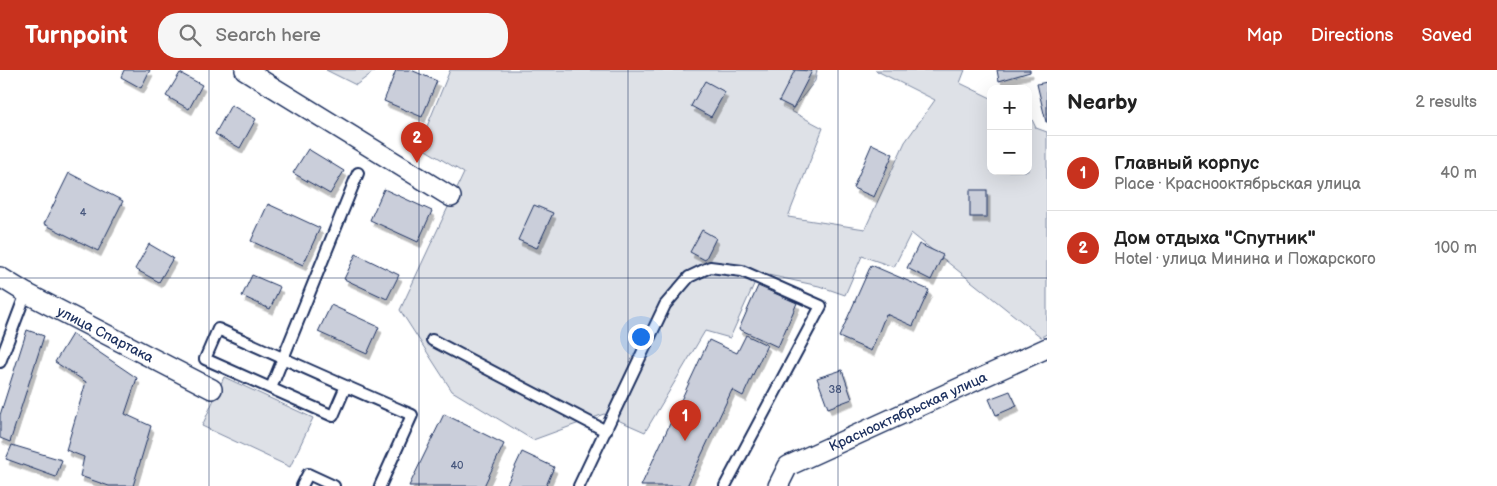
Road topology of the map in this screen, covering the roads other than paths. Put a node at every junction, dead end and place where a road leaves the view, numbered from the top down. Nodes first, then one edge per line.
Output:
1 (246, 70) edge
2 (358, 173) dead end
3 (451, 197) dead end
4 (0, 277) edge
5 (26, 293) junction
6 (432, 340) dead end
7 (1047, 348) edge
8 (283, 358) junction
9 (0, 362) edge
10 (346, 386) junction
11 (271, 388) junction
12 (212, 389) dead end
13 (606, 431) junction
14 (302, 486) edge
15 (334, 486) edge
16 (380, 486) edge
17 (579, 486) edge
18 (725, 486) edge
19 (778, 486) edge

1 - 3 street
2 - 8 lane
4 - 5 street, улица Спартака
5 - 9 lane
5 - 12 street, улица Спартака
6 - 13 lane
7 - 19 street, Краснооктябрьская улица
8 - 10 lane
8 - 11 lane
8 - 11 lane
10 - 11 lane
10 - 16 lane
13 - 17 lane
13 - 18 lane
14 - 15 lane

